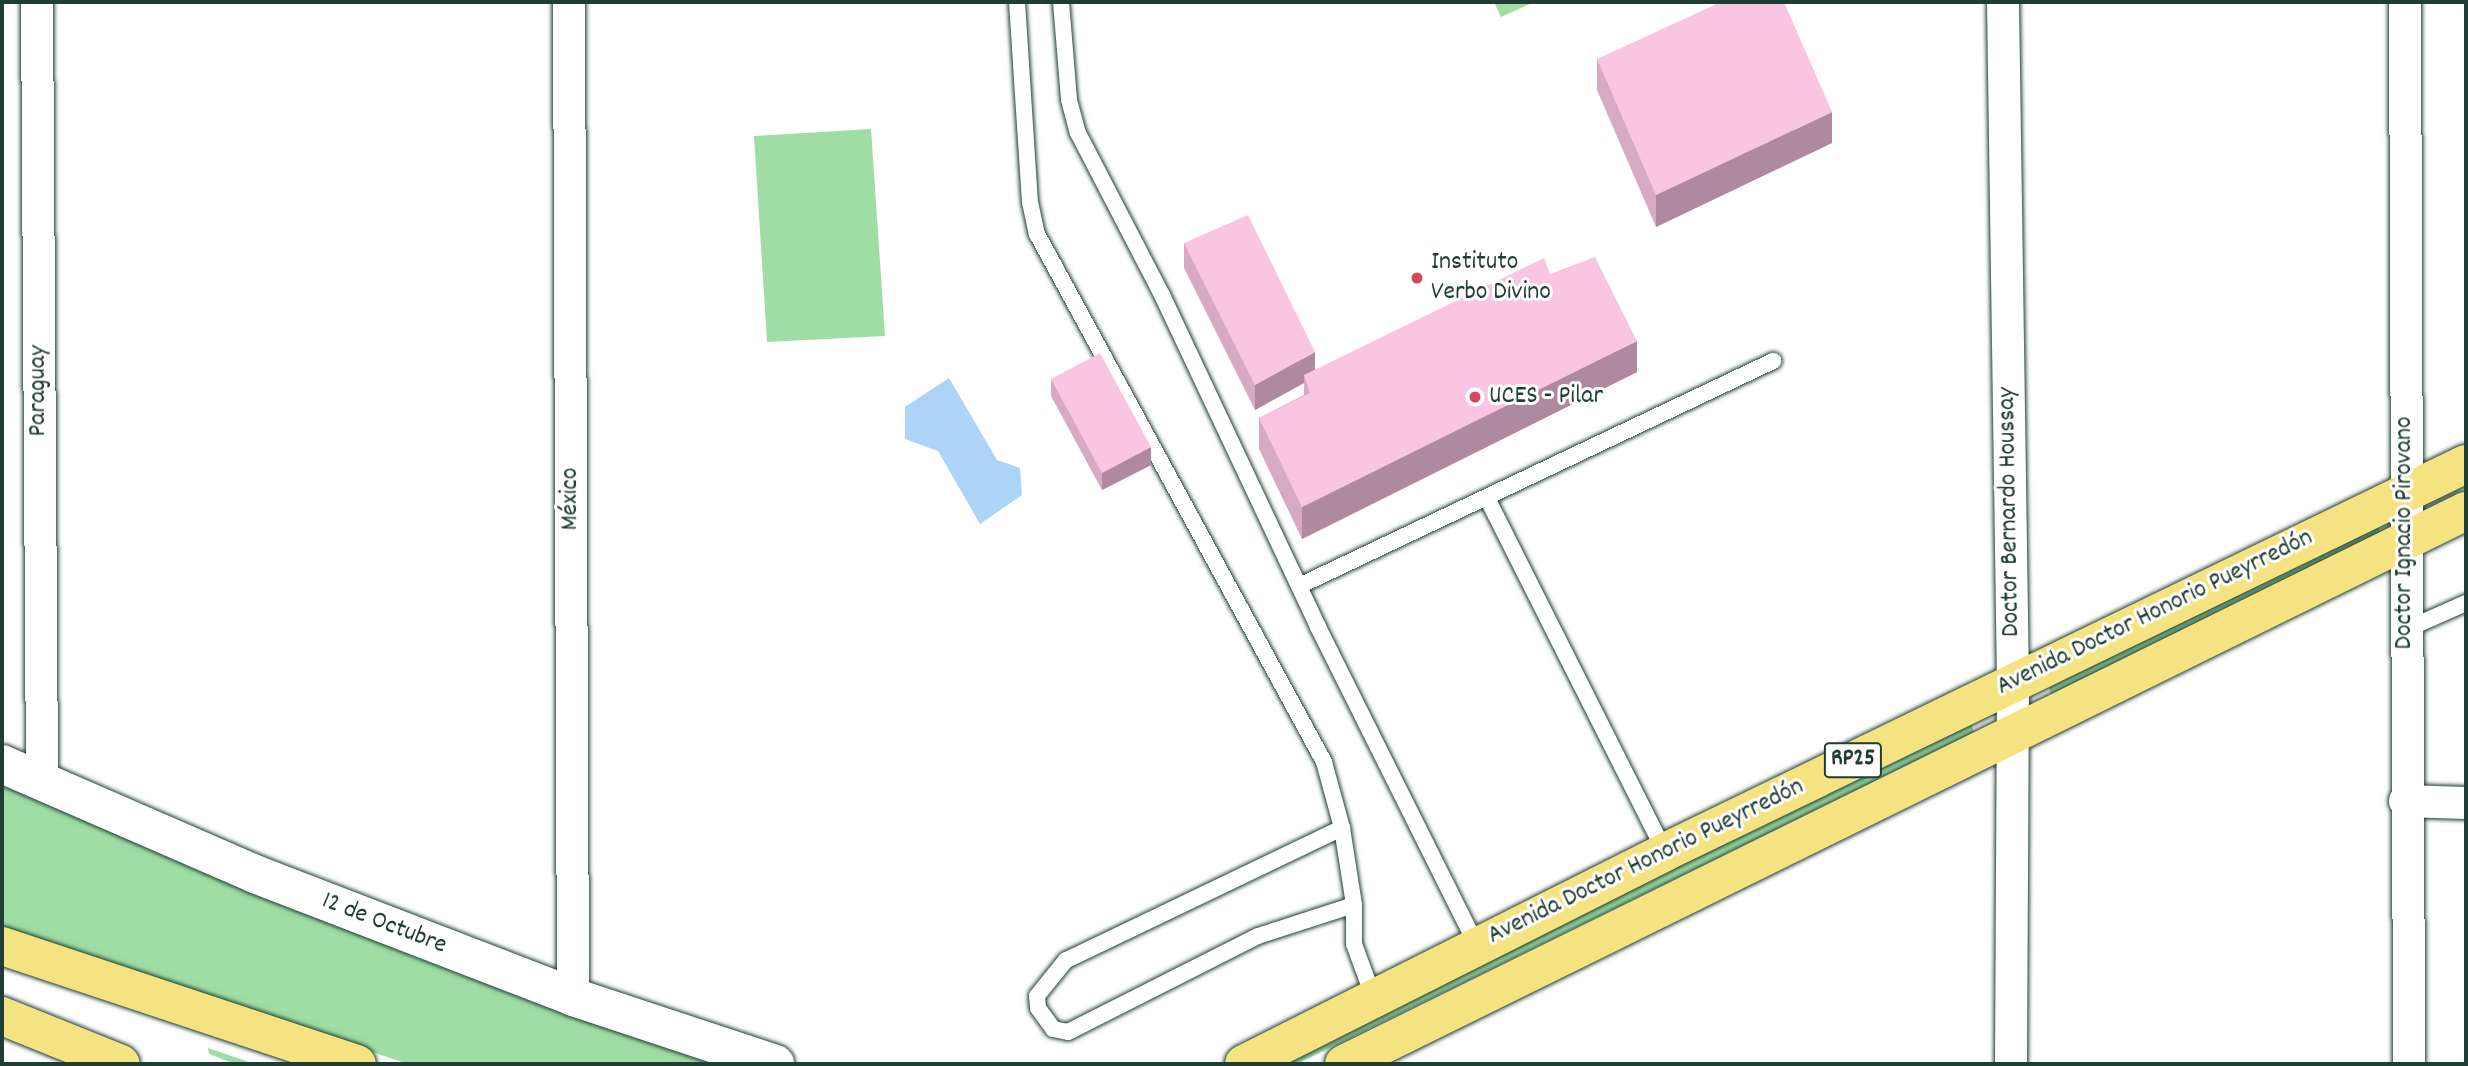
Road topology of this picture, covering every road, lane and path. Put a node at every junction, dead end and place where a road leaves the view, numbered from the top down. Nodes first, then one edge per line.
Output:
1 (37, 2) edge
2 (569, 2) edge
3 (1017, 2) edge
4 (1061, 2) edge
5 (2003, 2) edge
6 (2405, 2) edge
7 (1773, 361) dead end
8 (2466, 464) edge
9 (2404, 493) junction
10 (1487, 498) junction
11 (2466, 511) edge
12 (2404, 540) junction
13 (1299, 586) junction
14 (2466, 603) edge
15 (2404, 630) junction
16 (2013, 682) junction
17 (2013, 737) junction
18 (2, 764) edge
19 (42, 781) junction
20 (2405, 801) junction
21 (2466, 803) edge
22 (1342, 828) junction
23 (1665, 852) junction
24 (1354, 905) junction
25 (2, 946) edge
26 (1476, 946) junction
27 (1373, 996) junction
28 (573, 997) junction
29 (2, 1016) edge
30 (121, 1064) edge
31 (357, 1064) edge
32 (775, 1064) edge
33 (1244, 1064) edge
34 (1344, 1064) edge
35 (2011, 1064) edge
36 (2409, 1064) edge

1 - 19 street, Paraguay
2 - 28 street, México
3 - 22 lane
4 - 13 lane
5 - 16 street, Doctor Bernardo Houssay
6 - 9 street, Doctor Ignacio Pirovano
7 - 10 lane
8 - 9 main road, Avenida Doctor Honorio Pueyrredón / RP25
9 - 12 street, Doctor Ignacio Pirovano
9 - 16 main road, Avenida Doctor Honorio Pueyrredón / RP25
10 - 13 lane
10 - 23 lane
11 - 12 main road, Avenida Doctor Honorio Pueyrredón / RP25
12 - 15 street, Doctor Ignacio Pirovano
12 - 17 main road, Avenida Doctor Honorio Pueyrredón / RP25
13 - 26 lane
14 - 15 lane
15 - 20 street, Doctor Ignacio Pirovano
16 - 17 street, Doctor Bernardo Houssay
16 - 23 main road, Avenida Doctor Honorio Pueyrredón / RP25
17 - 34 main road, Avenida Doctor Honorio Pueyrredón / RP25
17 - 35 street, Doctor Bernardo Houssay
18 - 19 street, 12 de Octubre
19 - 28 street, 12 de Octubre
20 - 21 street
20 - 36 street, Doctor Ignacio Pirovano
22 - 24 lane
22 - 24 lane
23 - 26 main road, Avenida Doctor Honorio Pueyrredón / RP25
24 - 27 lane
25 - 31 main road
26 - 27 main road, Avenida Doctor Honorio Pueyrredón / RP25
27 - 33 main road, Avenida Doctor Honorio Pueyrredón / RP25
28 - 32 street, 12 de Octubre
29 - 30 main road

